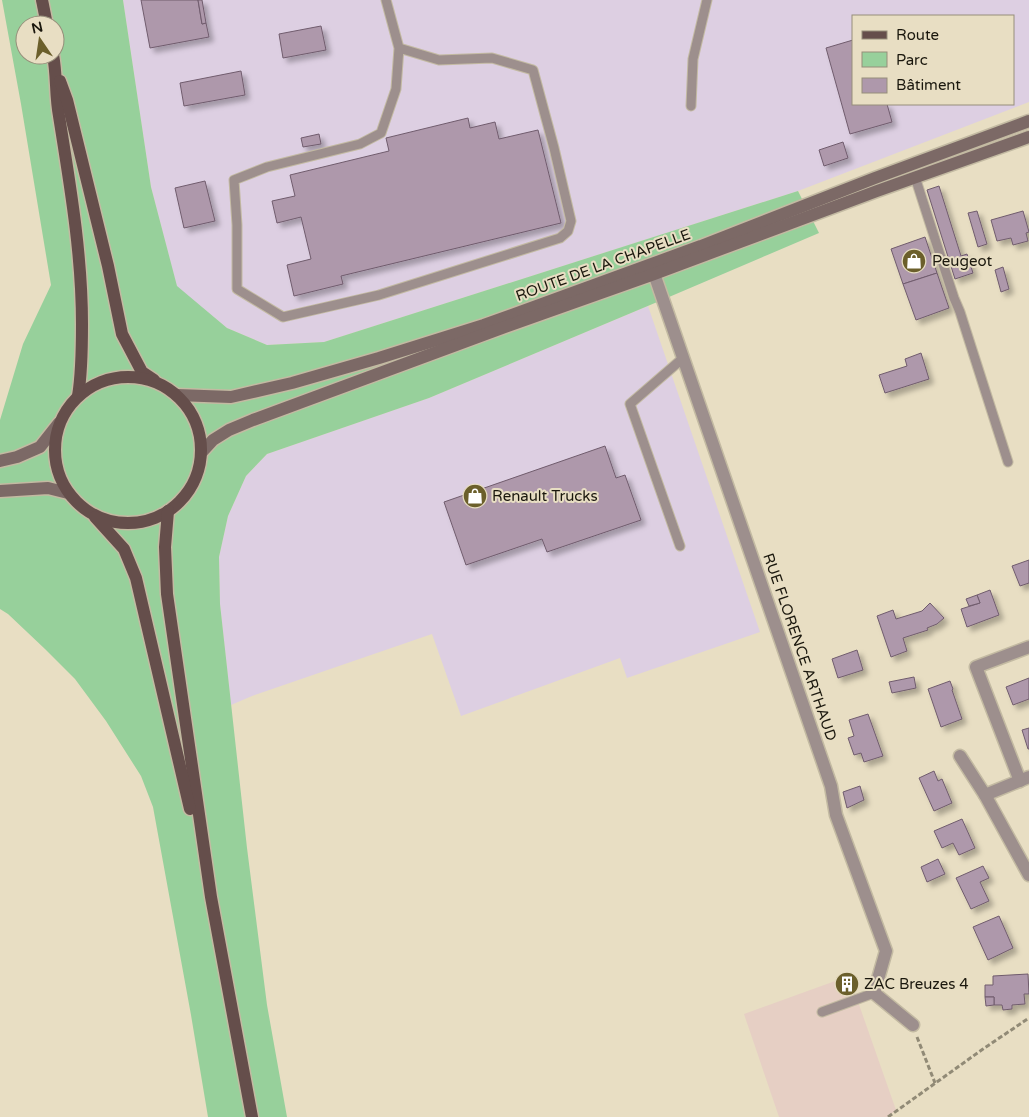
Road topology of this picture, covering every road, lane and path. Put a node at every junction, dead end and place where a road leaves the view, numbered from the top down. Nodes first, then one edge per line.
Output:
1 (42, 0) edge
2 (386, 0) edge
3 (707, 0) edge
4 (45, 15) edge
5 (399, 48) junction
6 (55, 65) edge
7 (56, 72) junction
8 (691, 106) dead end
9 (1029, 121) edge
10 (1029, 137) edge
11 (915, 177) junction
12 (652, 269) junction
13 (682, 359) junction
14 (158, 383) junction
15 (177, 395) junction
16 (78, 396) junction
17 (60, 423) junction
18 (201, 453) junction
19 (0, 461) edge
20 (1008, 462) dead end
21 (0, 491) edge
22 (68, 493) junction
23 (168, 511) junction
24 (92, 514) junction
25 (680, 546) dead end
26 (1029, 647) edge
27 (960, 756) dead end
28 (1024, 779) edge
29 (985, 795) junction
30 (1029, 875) edge
31 (211, 897) junction
32 (874, 993) junction
33 (822, 1012) dead end
34 (1029, 1018) edge
35 (913, 1025) joint
36 (935, 1084) junction
37 (252, 1117) edge
38 (888, 1117) edge

1 - 4 main road
2 - 5 lane
3 - 8 lane
5 - 5 lane
6 - 7 main road
7 - 14 main road
7 - 16 main road
9 - 12 main road, ROUTE DE LA CHAPELLE
10 - 11 main road, ROUTE DE LA CHAPELLE
11 - 12 main road, ROUTE DE LA CHAPELLE
11 - 20 lane
12 - 13 street, RUE FLORENCE ARTHAUD
12 - 15 main road, ROUTE DE LA CHAPELLE
12 - 18 main road, ROUTE DE LA CHAPELLE
13 - 25 lane
13 - 32 street, RUE FLORENCE ARTHAUD
14 - 15 main road
14 - 16 main road
15 - 18 main road
16 - 17 main road
17 - 19 main road
17 - 22 main road
18 - 23 main road
21 - 22 main road
22 - 24 main road
23 - 24 main road
23 - 31 main road
24 - 31 main road
26 - 28 street
27 - 29 street
28 - 29 street
29 - 30 street
31 - 37 main road
32 - 33 lane
32 - 35 street
34 - 36 path
35 - 36 path
36 - 38 path

